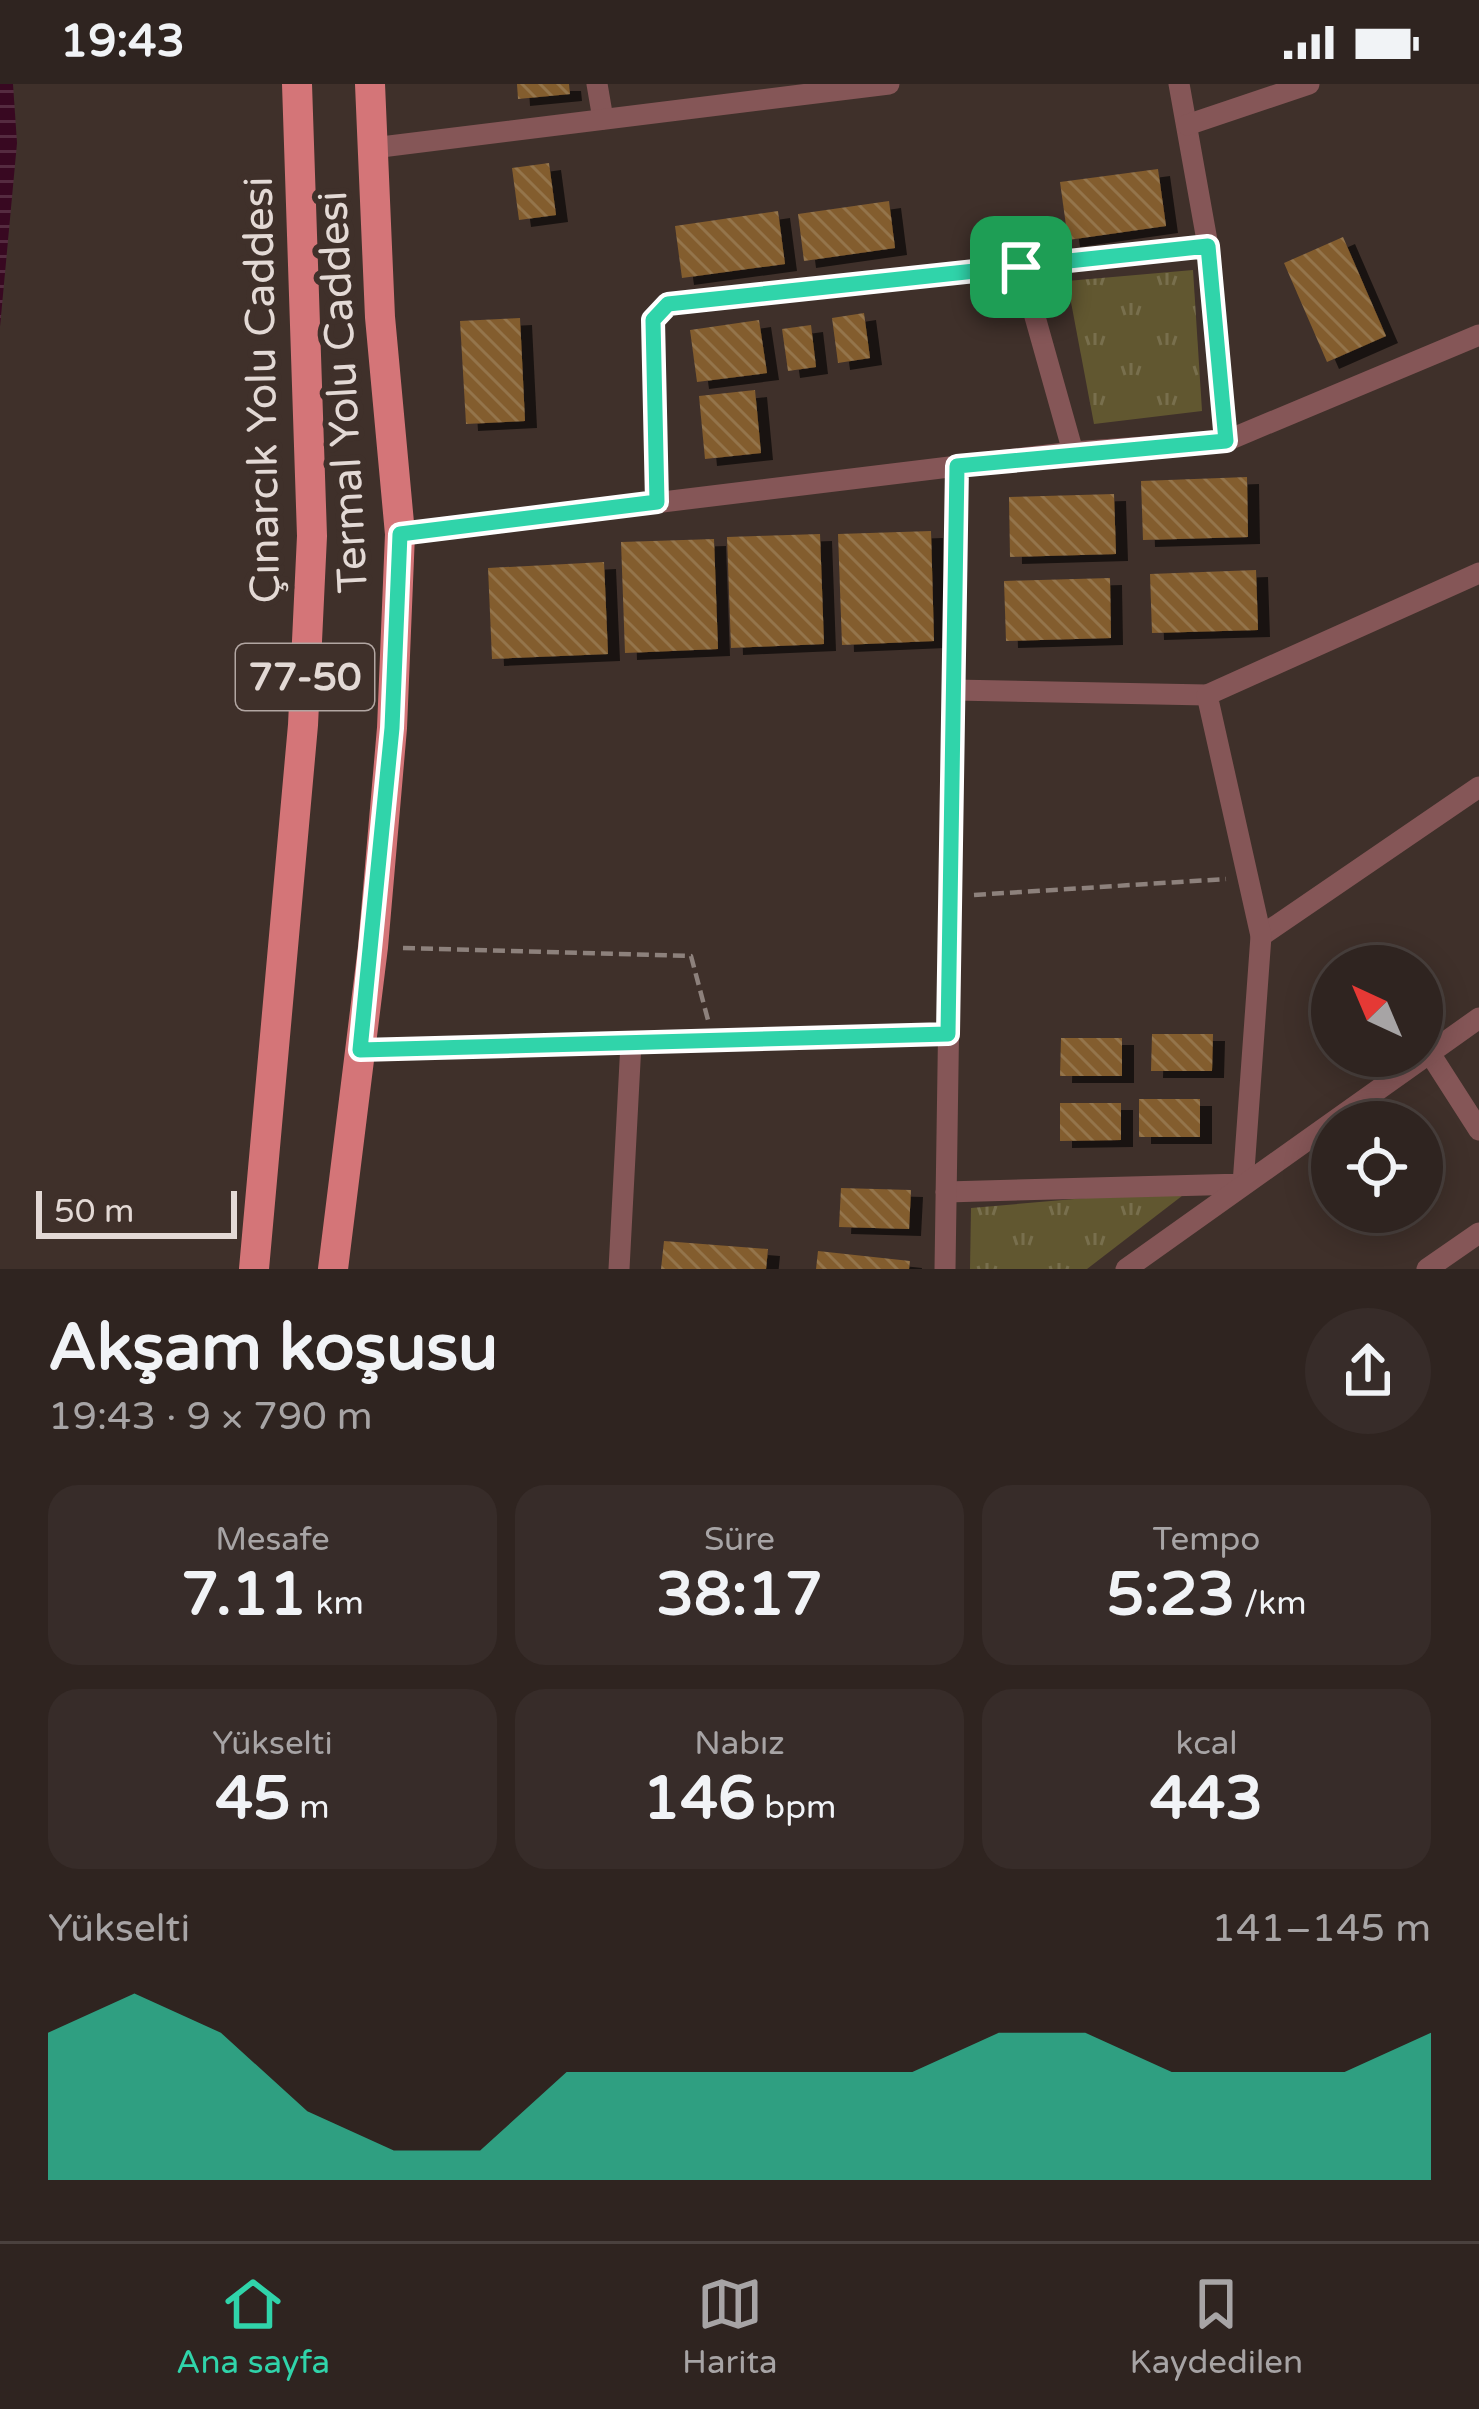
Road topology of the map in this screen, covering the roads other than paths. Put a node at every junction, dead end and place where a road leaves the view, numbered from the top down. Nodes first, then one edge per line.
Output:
1 (297, 84) edge
2 (370, 84) edge
3 (597, 84) edge
4 (889, 84) edge
5 (1179, 84) edge
6 (1309, 84) edge
7 (809, 89) edge
8 (603, 119) junction
9 (1187, 125) junction
10 (374, 148) junction
11 (1208, 246) junction
12 (1021, 267) junction
13 (1479, 335) edge
14 (1226, 441) junction
15 (1073, 452) junction
16 (957, 466) junction
17 (657, 502) junction
18 (400, 534) junction
19 (1479, 573) edge
20 (953, 690) junction
21 (1207, 695) junction
22 (1479, 787) edge
23 (1262, 936) junction
24 (1479, 1018) edge
25 (948, 1034) junction
26 (1443, 1042) edge
27 (631, 1043) junction
28 (360, 1050) junction
29 (1443, 1074) edge
30 (1394, 1077) edge
31 (1479, 1130) edge
32 (1243, 1184) junction
33 (946, 1192) junction
34 (1479, 1233) edge
35 (254, 1269) edge
36 (333, 1269) edge
37 (619, 1269) edge
38 (945, 1269) edge
39 (1126, 1269) edge
40 (1427, 1269) edge

1 - 35 main road, Çınarcık Yolu Caddesi / 77-50
2 - 10 main road, Termal Yolu Caddesi / 77-50
3 - 8 street
4 - 7 street
5 - 9 street
6 - 9 street
7 - 8 street
8 - 10 street
9 - 11 street
10 - 18 main road, Termal Yolu Caddesi / 77-50
11 - 12 street
11 - 14 street
12 - 15 street
12 - 17 street
13 - 14 street
14 - 15 street
15 - 16 street
16 - 17 street
16 - 20 street
17 - 18 street
18 - 28 main road, Termal Yolu Caddesi / 77-50
19 - 21 street
20 - 21 street
20 - 25 street
21 - 23 street
22 - 23 street
23 - 32 street
24 - 26 street
25 - 27 street
25 - 33 street
27 - 28 street
27 - 37 street
28 - 36 main road, Termal Yolu Caddesi / 77-50
29 - 31 street
30 - 32 street
32 - 33 street
32 - 39 street
33 - 38 street
34 - 40 street

